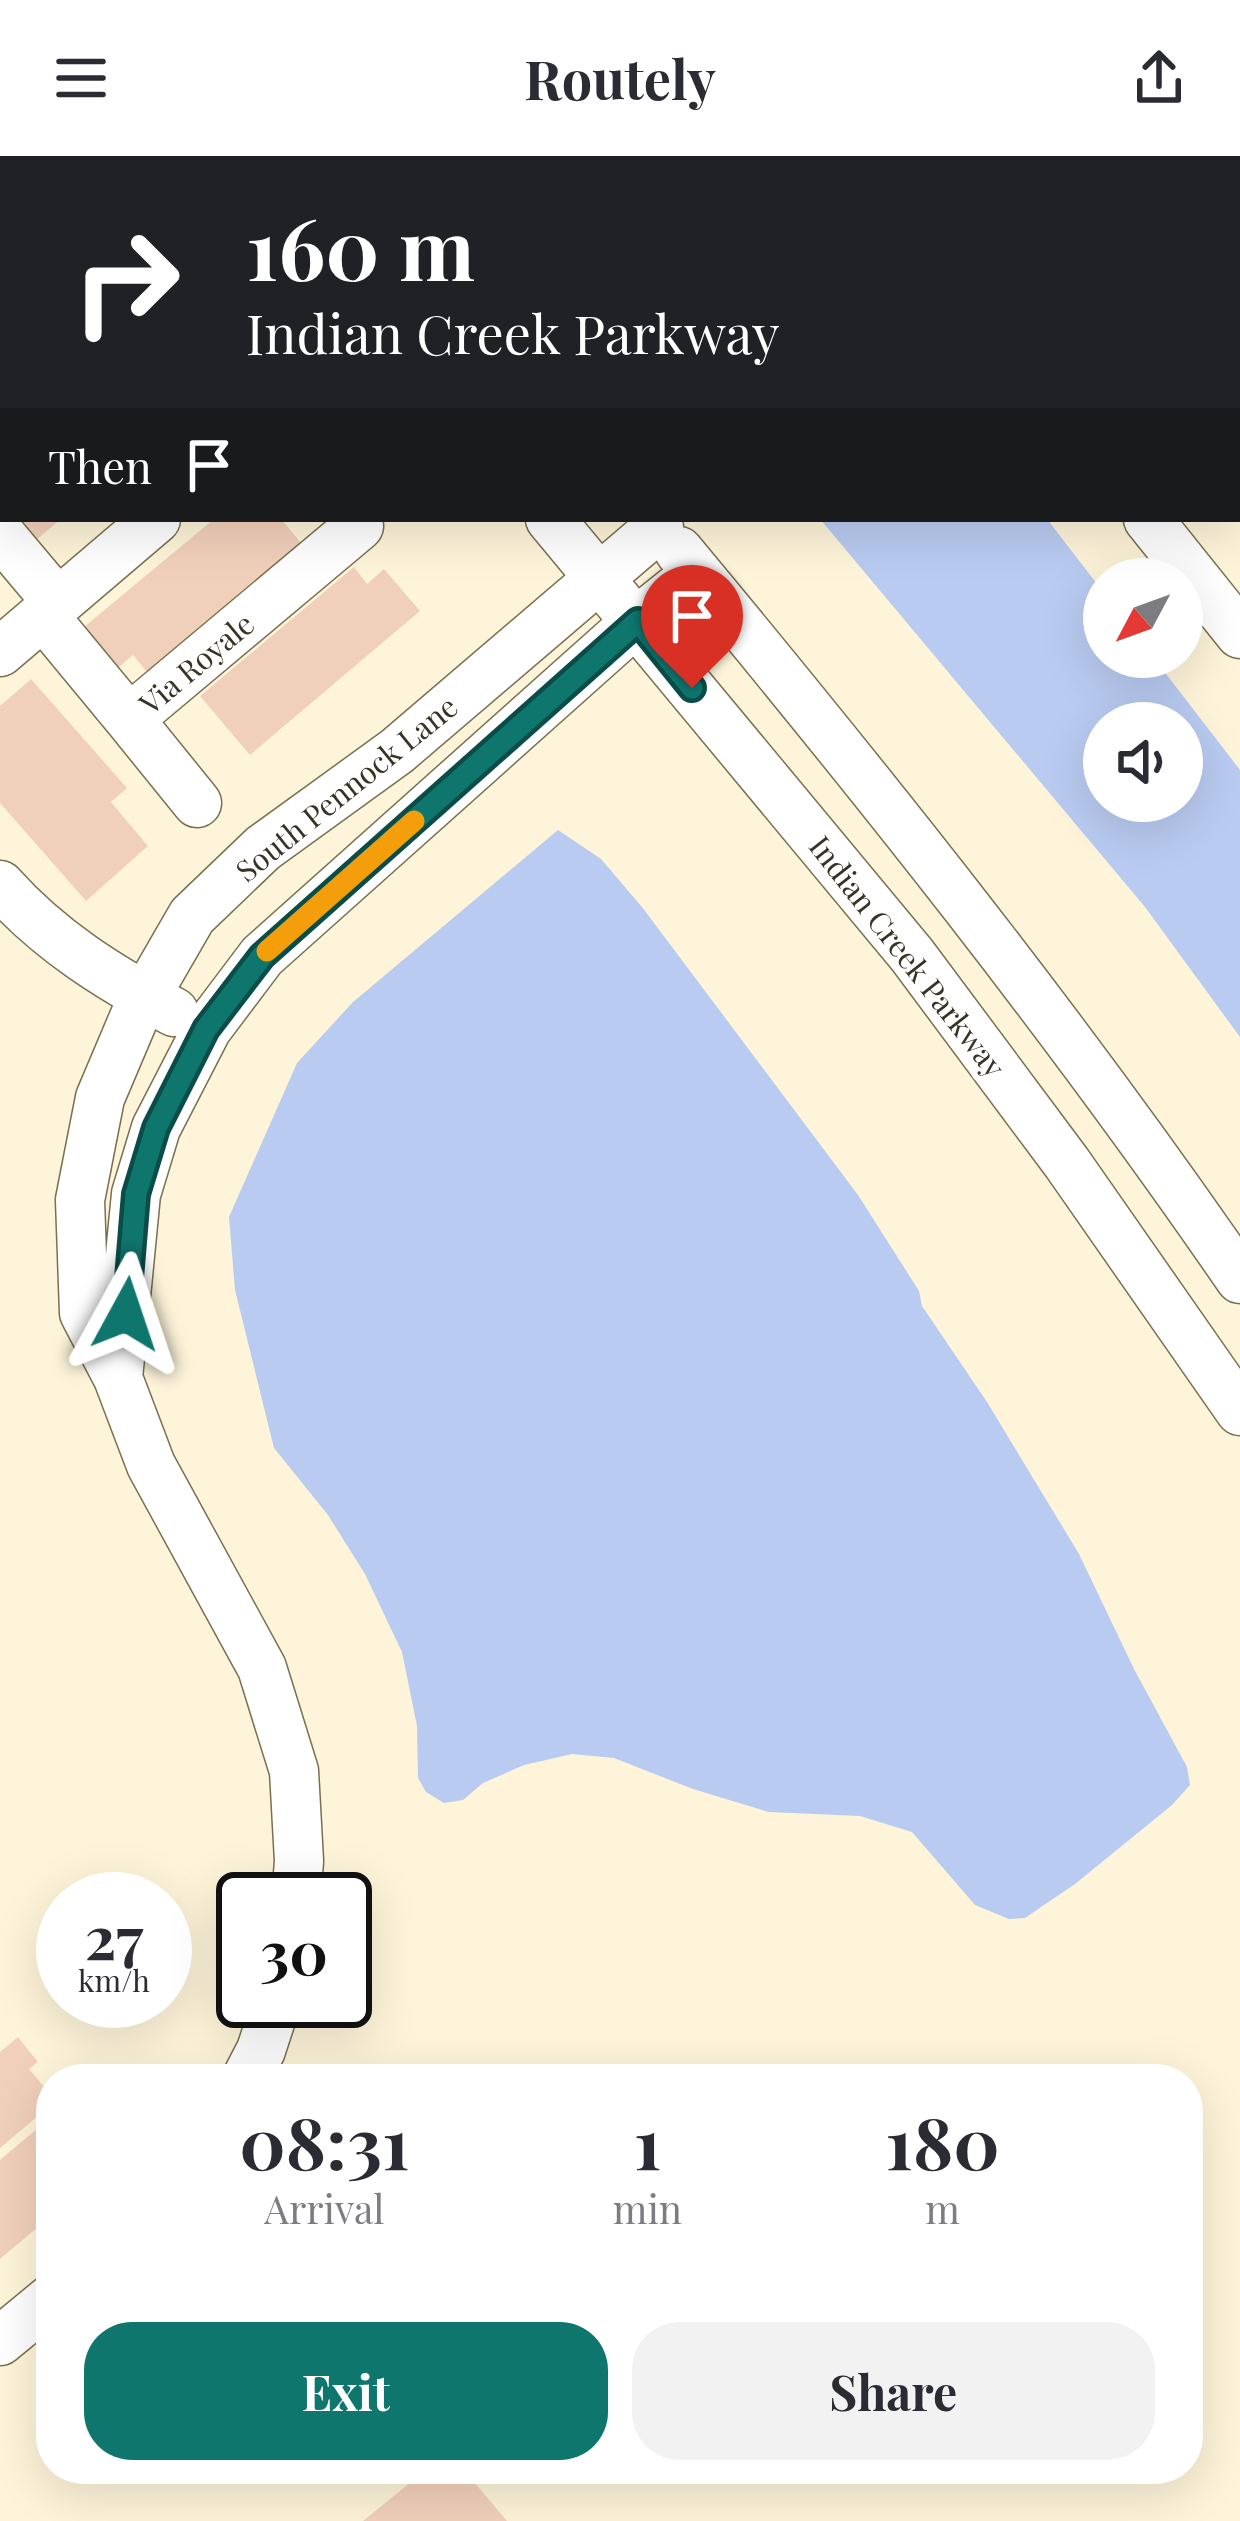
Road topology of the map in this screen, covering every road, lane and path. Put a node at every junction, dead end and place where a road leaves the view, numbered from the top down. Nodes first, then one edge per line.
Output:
1 (152, 522) edge
2 (355, 522) edge
3 (553, 522) edge
4 (1150, 522) edge
5 (655, 523) edge
6 (0, 534) edge
7 (697, 573) junction
8 (600, 576) junction
9 (51, 609) junction
10 (638, 621) junction
11 (1240, 634) edge
12 (0, 652) edge
13 (129, 719) junction
14 (197, 803) dead end
15 (0, 885) edge
16 (145, 997) junction
17 (206, 1029) junction
18 (1240, 1279) edge
19 (118, 1378) junction
20 (1240, 1411) edge
21 (298, 1872) edge
22 (269, 2028) edge
23 (254, 2064) edge
24 (36, 2311) edge
25 (0, 2341) edge

1 - 9 street
2 - 13 street, Via Royale
3 - 8 street, Indian Creek Parkway
4 - 11 street
5 - 7 street
5 - 8 street, South Pennock Lane
6 - 9 street, Via Royale
7 - 10 street, South Pennock Lane
7 - 18 street
8 - 10 street, Indian Creek Parkway
8 - 16 street, South Pennock Lane
9 - 12 street
9 - 13 street, Via Royale
10 - 17 street, South Pennock Lane
10 - 20 street, Indian Creek Parkway
13 - 14 street
15 - 16 street
16 - 17 street
16 - 19 street, South Pennock Lane
17 - 19 street, South Pennock Lane
19 - 21 street, South Pennock Lane
22 - 23 street
24 - 25 street

